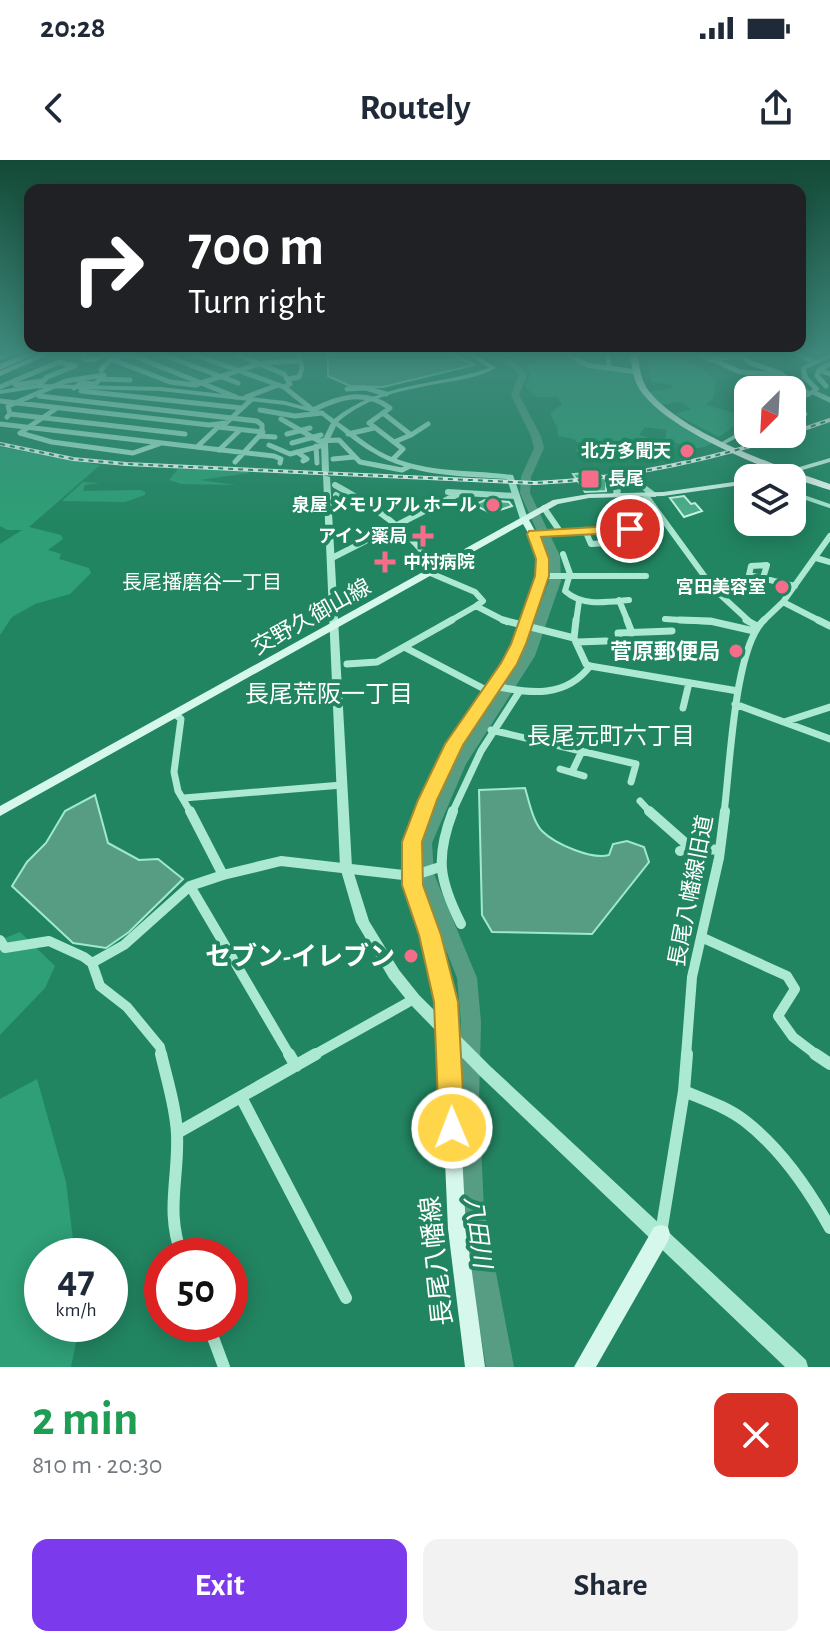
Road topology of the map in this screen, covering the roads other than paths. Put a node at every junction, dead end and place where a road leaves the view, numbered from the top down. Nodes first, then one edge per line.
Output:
1 (53, 410) edge
2 (76, 410) edge
3 (133, 410) edge
4 (171, 410) edge
5 (212, 410) edge
6 (240, 410) edge
7 (260, 410) edge
8 (314, 410) edge
9 (351, 410) edge
10 (386, 410) edge
11 (667, 410) edge
12 (0, 411) edge
13 (10, 413) junction
14 (322, 413) junction
15 (383, 413) junction
16 (208, 414) junction
17 (292, 415) junction
18 (125, 416) junction
19 (233, 417) junction
20 (43, 418) junction
21 (281, 419) junction
22 (0, 422) edge
23 (336, 422) junction
24 (198, 424) junction
25 (428, 424) dead end
26 (262, 425) junction
27 (112, 426) junction
28 (29, 427) junction
29 (310, 428) dead end
30 (374, 428) junction
31 (240, 430) junction
32 (300, 430) junction
33 (185, 434) junction
34 (262, 434) junction
35 (287, 434) dead end
36 (348, 434) junction
37 (411, 435) junction
38 (99, 436) junction
39 (275, 437) dead end
40 (312, 437) junction
41 (734, 437) edge
42 (321, 442) junction
43 (394, 442) junction
44 (162, 443) junction
45 (292, 443) dead end
46 (723, 443) junction
47 (174, 444) junction
48 (274, 445) dead end
49 (86, 447) junction
50 (197, 447) junction
51 (219, 450) junction
52 (297, 452) junction
53 (244, 453) junction
54 (265, 455) junction
55 (354, 457) junction
56 (333, 459) dead end
57 (393, 459) junction
58 (830, 460) edge
59 (290, 461) dead end
60 (235, 462) dead end
61 (258, 463) dead end
62 (774, 464) edge
63 (410, 466) junction
64 (806, 467) edge
65 (806, 477) edge
66 (734, 484) edge
67 (335, 485) dead end
68 (830, 487) edge
69 (448, 492) dead end
70 (460, 493) junction
71 (336, 495) dead end
72 (650, 495) junction
73 (516, 496) junction
74 (806, 498) edge
75 (365, 500) junction
76 (830, 506) edge
77 (543, 509) junction
78 (526, 518) junction
79 (399, 524) junction
80 (601, 529) junction
81 (630, 529) dead end
82 (559, 530) junction
83 (585, 530) junction
84 (535, 534) junction
85 (830, 536) edge
86 (607, 543) junction
87 (610, 551) dead end
88 (563, 554) dead end
89 (816, 558) junction
90 (330, 559) junction
91 (830, 562) edge
92 (432, 570) junction
93 (542, 576) junction
94 (646, 576) dead end
95 (569, 578) junction
96 (763, 578) dead end
97 (795, 586) junction
98 (619, 600) junction
99 (629, 600) dead end
100 (579, 601) junction
101 (783, 602) junction
102 (476, 606) junction
103 (528, 626) junction
104 (830, 626) edge
105 (334, 628) junction
106 (756, 628) junction
107 (672, 631) junction
108 (632, 633) junction
109 (576, 640) junction
110 (606, 641) dead end
111 (404, 647) junction
112 (347, 664) dead end
113 (590, 666) junction
114 (689, 683) junction
115 (495, 688) junction
116 (518, 691) junction
117 (738, 691) junction
118 (735, 704) junction
119 (830, 707) edge
120 (683, 708) dead end
121 (175, 714) junction
122 (786, 721) junction
123 (580, 727) dead end
124 (491, 730) junction
125 (830, 739) edge
126 (571, 748) junction
127 (582, 751) junction
128 (560, 769) dead end
129 (572, 772) junction
130 (584, 776) dead end
131 (631, 782) dead end
132 (342, 785) junction
133 (184, 798) junction
134 (640, 801) dead end
135 (0, 812) edge
136 (720, 850) junction
137 (346, 867) junction
138 (440, 867) junction
139 (416, 874) junction
140 (223, 875) junction
141 (190, 886) junction
142 (461, 924) dead end
143 (701, 937) junction
144 (0, 940) edge
145 (92, 963) junction
146 (414, 999) junction
147 (449, 1032) junction
148 (830, 1064) edge
149 (296, 1066) junction
150 (684, 1091) junction
151 (241, 1097) junction
152 (177, 1133) junction
153 (830, 1228) edge
154 (661, 1234) junction
155 (175, 1238) edge
156 (346, 1298) dead end
157 (215, 1342) edge
158 (224, 1367) edge
159 (475, 1367) edge
160 (584, 1367) edge
161 (799, 1367) edge

1 - 20 street
2 - 18 street
3 - 18 street
4 - 16 street
5 - 16 street
6 - 19 street
7 - 17 street
8 - 14 street
9 - 23 street
10 - 15 street
11 - 46 main road
12 - 13 street
13 - 20 street
13 - 22 street
14 - 17 street
14 - 23 street
15 - 30 street
15 - 37 street
16 - 19 street
16 - 24 street
17 - 21 street
18 - 24 street
18 - 27 street
19 - 24 street
19 - 26 street
20 - 27 street
20 - 28 street
21 - 26 street
21 - 32 street
22 - 28 street
23 - 36 street
23 - 42 street
24 - 33 street
25 - 37 street
26 - 34 street
27 - 33 street
27 - 38 street
28 - 38 street
28 - 49 street
29 - 32 street
30 - 36 street
30 - 43 street
31 - 34 street
31 - 50 street
31 - 51 street
32 - 35 street
32 - 40 street
33 - 47 street
34 - 39 street
34 - 53 street
36 - 57 street
37 - 43 street
38 - 44 street
38 - 49 street
40 - 42 street
40 - 45 street
41 - 46 street
42 - 52 street
42 - 52 street
42 - 55 street
42 - 90 street
43 - 57 street
44 - 47 street
44 - 49 street
46 - 62 main road
47 - 50 street
48 - 52 street
50 - 51 street
51 - 53 street
53 - 54 street
53 - 60 street
54 - 59 street
54 - 61 street
55 - 56 street
55 - 63 street
57 - 63 street
58 - 64 main road
63 - 73 street
65 - 68 main road
66 - 72 main road, 交野久御山線
67 - 75 street
69 - 70 street
70 - 73 street
70 - 79 street
71 - 75 street
72 - 77 main road, 交野久御山線
72 - 106 street
73 - 78 street
74 - 76 street
75 - 79 street
77 - 78 main road, 交野久御山線
77 - 82 street
78 - 84 main road
78 - 92 main road, 交野久御山線
79 - 90 street
79 - 92 street
80 - 81 street
80 - 83 street
80 - 86 street
82 - 83 street
82 - 84 street
83 - 86 street
84 - 93 main road
85 - 89 street, 長尾八幡線旧道
86 - 87 street
88 - 95 street
89 - 91 street
89 - 97 street, 長尾八幡線旧道
90 - 105 street
92 - 102 street
92 - 105 main road, 交野久御山線
93 - 95 street
93 - 103 main road, 長尾八幡線
94 - 95 street
95 - 100 street
96 - 97 street
97 - 101 street, 長尾八幡線旧道
98 - 99 street
98 - 100 street
98 - 108 street
100 - 109 street
101 - 104 street
101 - 106 street, 長尾八幡線旧道
102 - 103 street
102 - 111 street
103 - 109 street
103 - 115 main road, 長尾八幡線
105 - 121 main road, 交野久御山線
105 - 132 street
106 - 107 street
106 - 117 street, 長尾八幡線旧道
107 - 108 street
107 - 108 street
109 - 110 street
109 - 113 street
111 - 112 street
111 - 115 street
113 - 114 street
113 - 116 street
114 - 117 street
114 - 120 street
115 - 116 street
115 - 139 main road, 長尾八幡線
116 - 124 street
117 - 118 street, 長尾八幡線旧道
118 - 122 street
118 - 136 street, 長尾八幡線旧道
119 - 122 street
121 - 133 street
121 - 135 main road, 交野久御山線
122 - 125 street
123 - 126 street
124 - 126 street
124 - 138 street
126 - 127 street
127 - 129 street
127 - 131 street
128 - 129 street
129 - 130 street
132 - 133 street
132 - 137 street
133 - 140 street
134 - 136 street
136 - 143 street, 長尾八幡線旧道
137 - 139 street
137 - 140 street
137 - 146 street
138 - 139 street
138 - 142 street
139 - 147 main road, 長尾八幡線
140 - 141 street
141 - 145 street
141 - 149 street
143 - 148 street
143 - 150 street, 長尾八幡線旧道
144 - 145 street
145 - 152 street
146 - 147 street
146 - 149 street
147 - 154 street
147 - 159 main road, 長尾八幡線
149 - 151 street
150 - 153 street
150 - 154 street, 長尾八幡線旧道
151 - 152 street
151 - 156 street
152 - 155 street
154 - 160 main road
154 - 161 street
157 - 158 street

